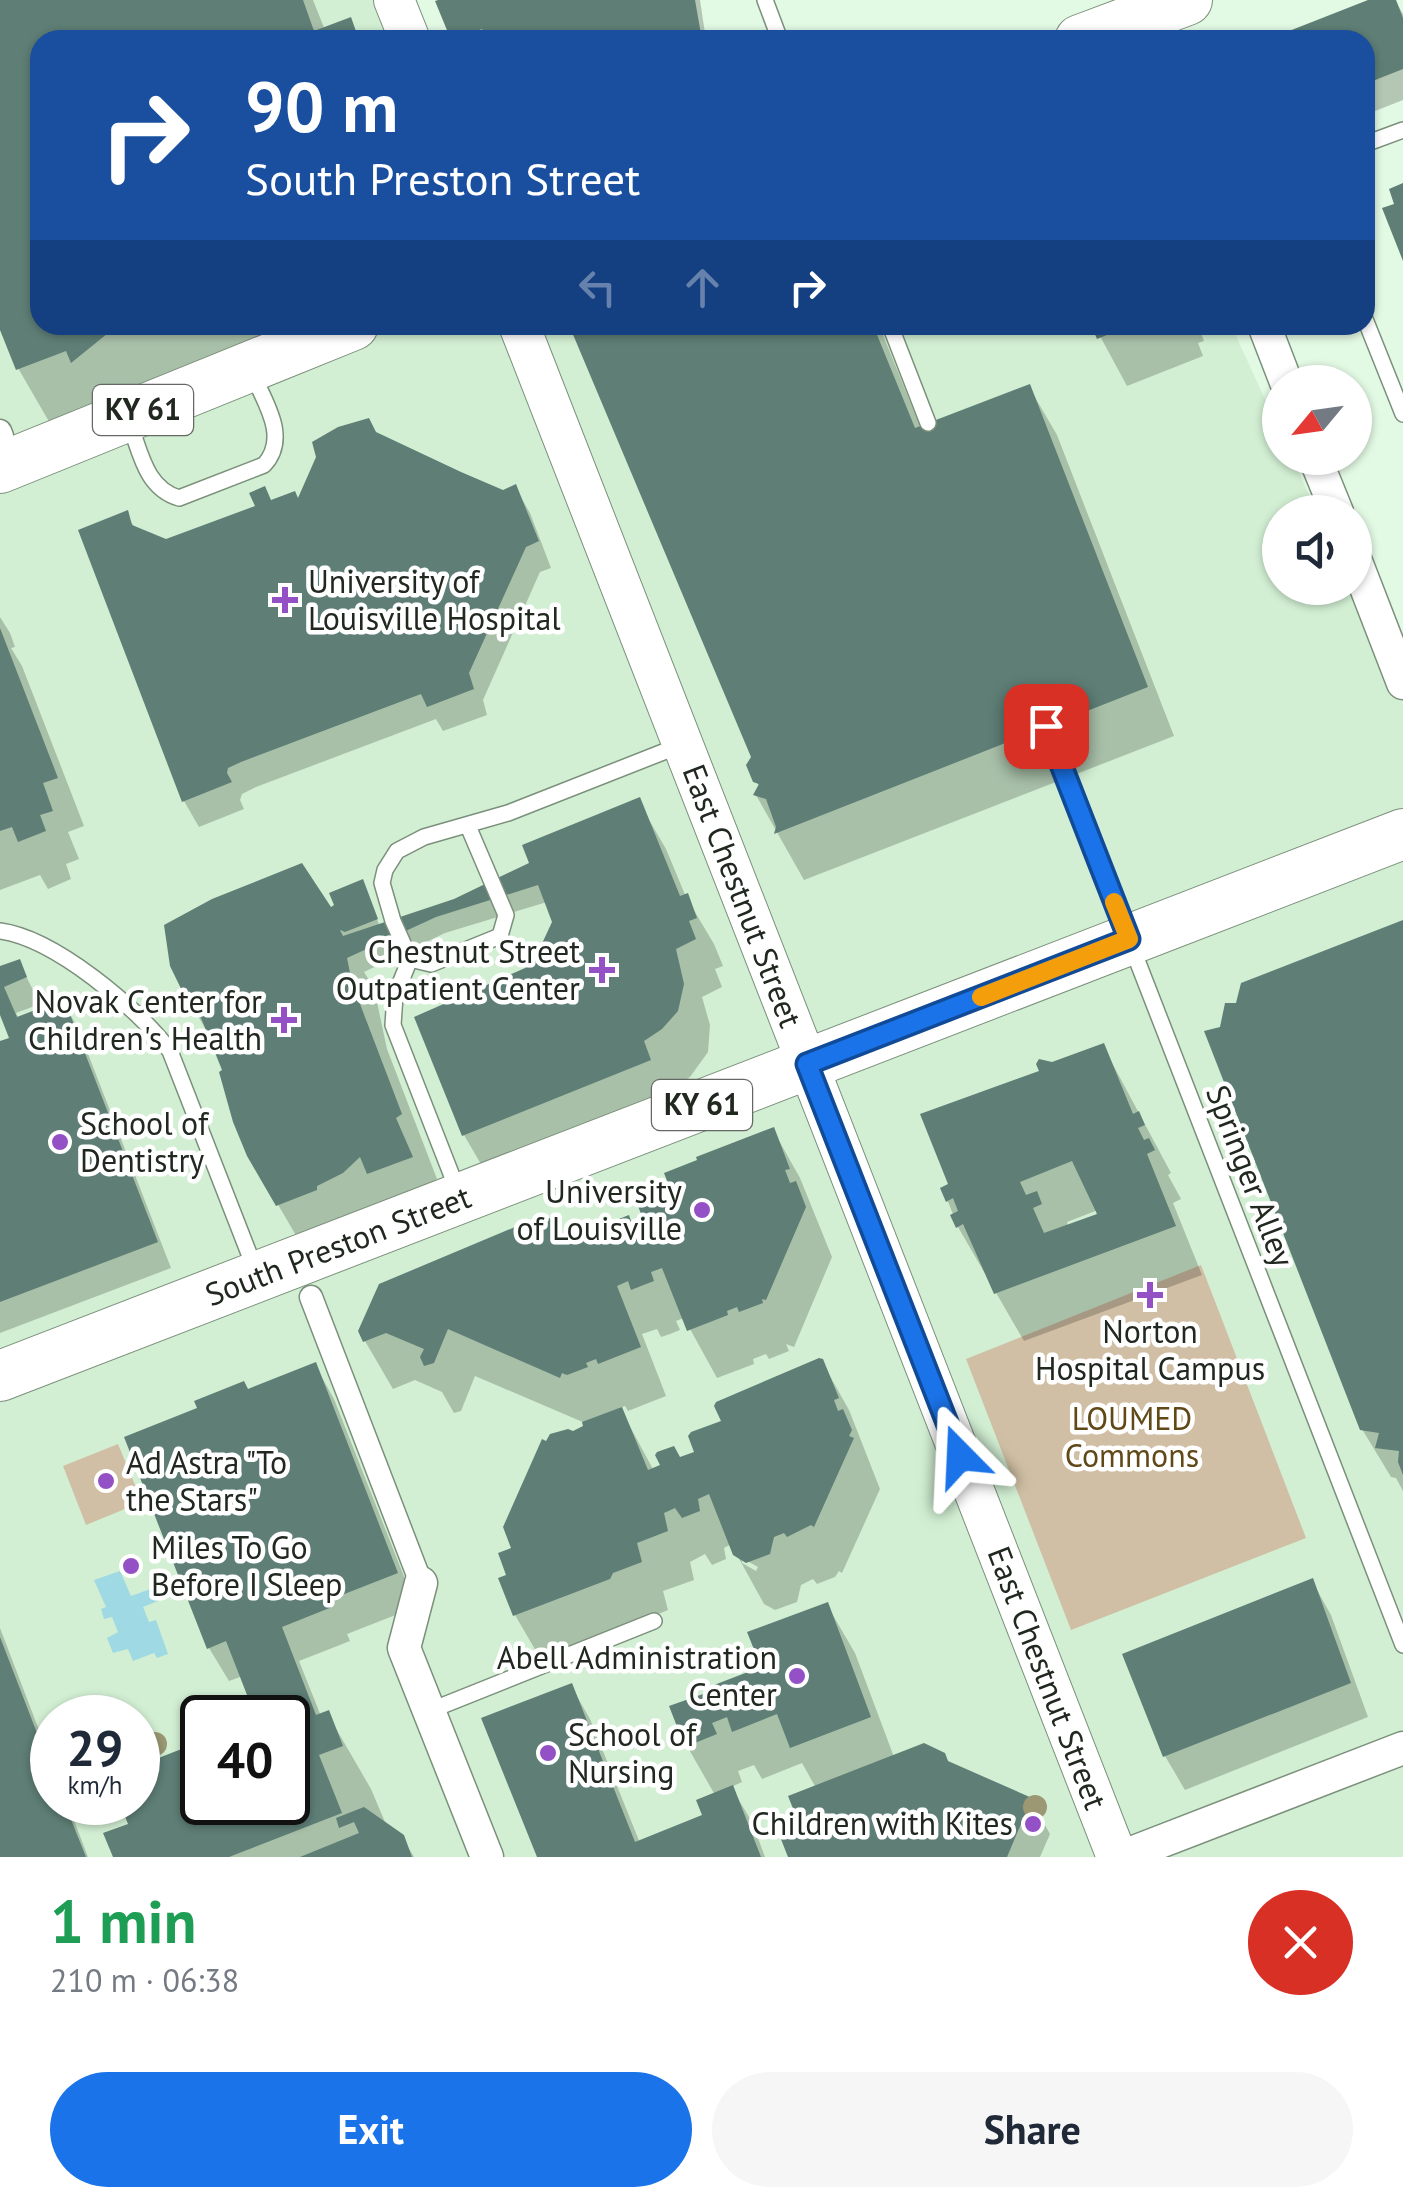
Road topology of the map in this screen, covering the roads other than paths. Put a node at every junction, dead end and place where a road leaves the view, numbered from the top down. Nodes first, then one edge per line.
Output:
1 (394, 0) edge
2 (764, 0) edge
3 (1155, 14) edge
4 (406, 30) edge
5 (776, 30) edge
6 (1109, 30) edge
7 (1403, 130) edge
8 (1375, 140) edge
9 (328, 335) edge
10 (524, 335) edge
11 (894, 335) edge
12 (1268, 335) edge
13 (1371, 335) edge
14 (1279, 365) edge
15 (250, 367) junction
16 (1403, 414) edge
17 (127, 416) junction
18 (928, 423) dead end
19 (1, 445) edge
20 (1372, 591) edge
21 (1394, 630) edge
22 (1403, 683) edge
23 (1046, 726) dead end
24 (682, 744) junction
25 (468, 826) junction
26 (1403, 834) edge
27 (0, 930) edge
28 (1129, 939) junction
29 (410, 959) junction
30 (807, 1064) junction
31 (460, 1198) junction
32 (258, 1277) junction
33 (311, 1297) dead end
34 (0, 1376) edge
35 (421, 1582) joint
36 (654, 1621) dead end
37 (1403, 1645) edge
38 (429, 1710) junction
39 (1403, 1748) edge
40 (487, 1857) edge
41 (1119, 1857) edge

1 - 4 street
2 - 5 lane
3 - 6 main road
7 - 8 lane
9 - 15 main road, KY 61
10 - 24 street, East Chestnut Street
11 - 18 lane
12 - 14 street
13 - 16 lane
15 - 17 main road, KY 61
15 - 17 lane
17 - 19 main road, KY 61
20 - 21 street
21 - 22 street
23 - 28 lane, Springer Alley
24 - 25 lane
24 - 30 street, East Chestnut Street
25 - 29 lane
25 - 29 lane
26 - 28 main road, South Preston Street / KY 61
27 - 32 lane
28 - 30 main road, South Preston Street / KY 61
28 - 37 lane, Springer Alley
29 - 31 lane
30 - 31 main road, South Preston Street / KY 61
30 - 41 street, East Chestnut Street
31 - 32 main road, South Preston Street / KY 61
32 - 34 main road, South Preston Street / KY 61
33 - 35 street
35 - 38 street
36 - 38 lane
38 - 40 street
39 - 41 street

